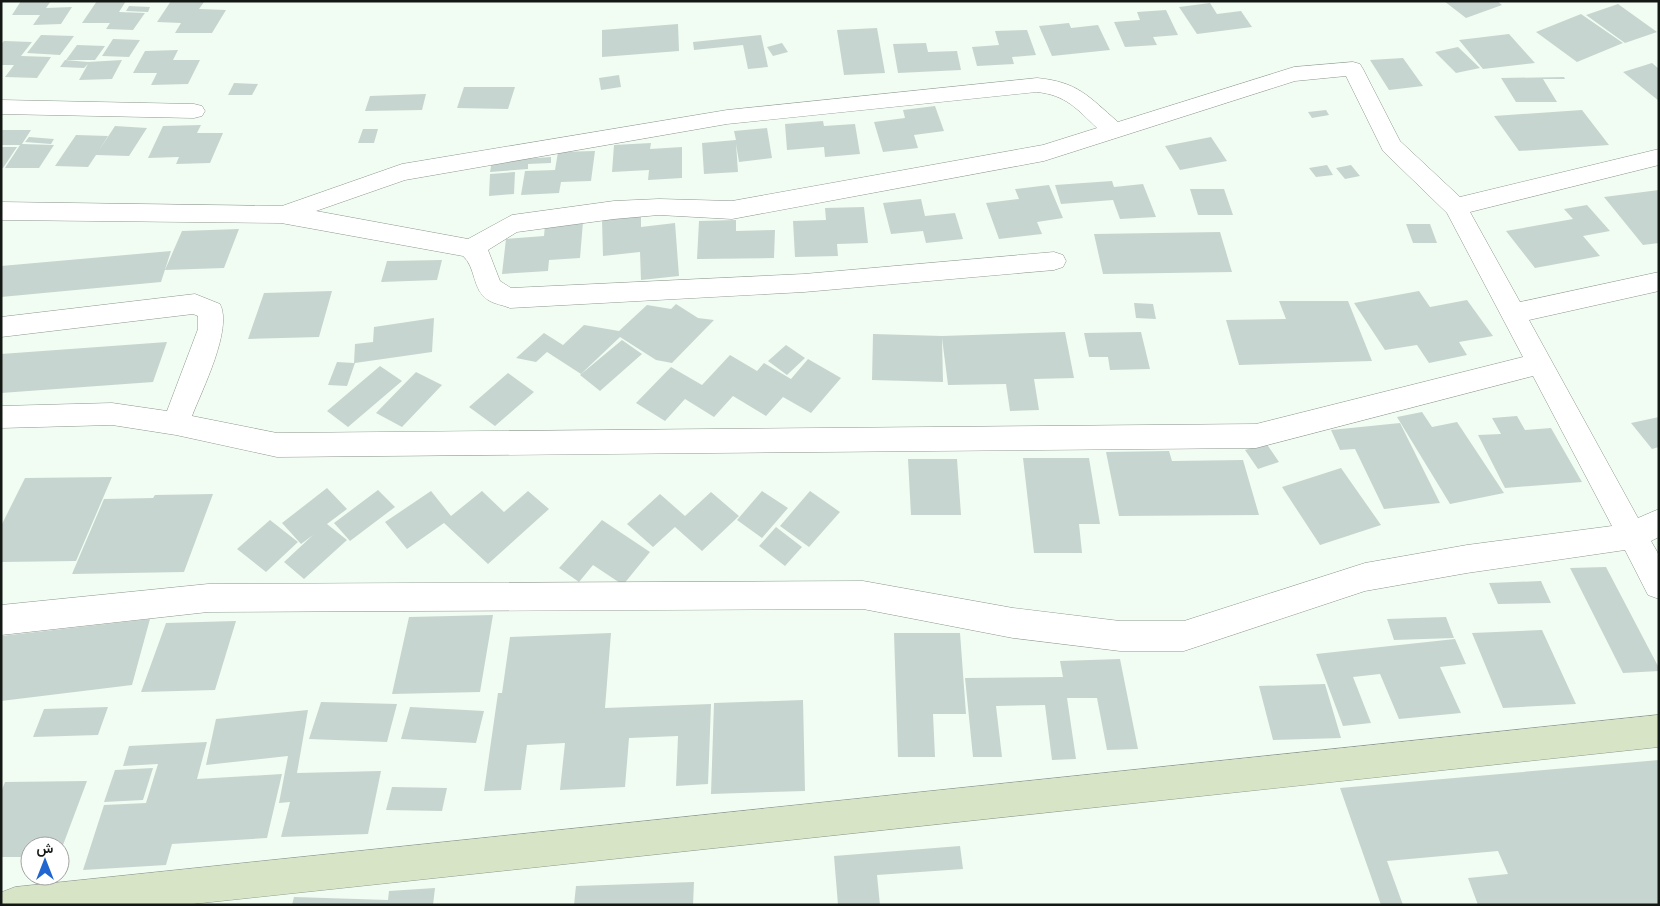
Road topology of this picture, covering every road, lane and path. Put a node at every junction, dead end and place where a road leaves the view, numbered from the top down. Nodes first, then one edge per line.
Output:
1 (1, 107) edge
2 (194, 111) dead end
3 (1115, 132) junction
4 (1659, 157) edge
5 (1456, 206) junction
6 (1, 211) edge
7 (281, 214) junction
8 (471, 249) junction
9 (1054, 261) dead end
10 (1659, 281) edge
11 (1515, 313) junction
12 (1, 327) edge
13 (1541, 363) junction
14 (1, 417) edge
15 (176, 424) junction
16 (1659, 522) edge
17 (1633, 536) junction
18 (1659, 585) edge
19 (1, 620) edge
20 (1659, 731) edge
21 (15, 905) edge

1 - 2 street
3 - 5 street
3 - 7 street
3 - 8 street
4 - 5 street
5 - 11 street
6 - 7 street
7 - 8 street
8 - 9 street
10 - 11 street
11 - 13 street
12 - 15 street
13 - 15 street
13 - 17 street
14 - 15 street
16 - 17 street
17 - 18 street
17 - 19 street
20 - 21 street

